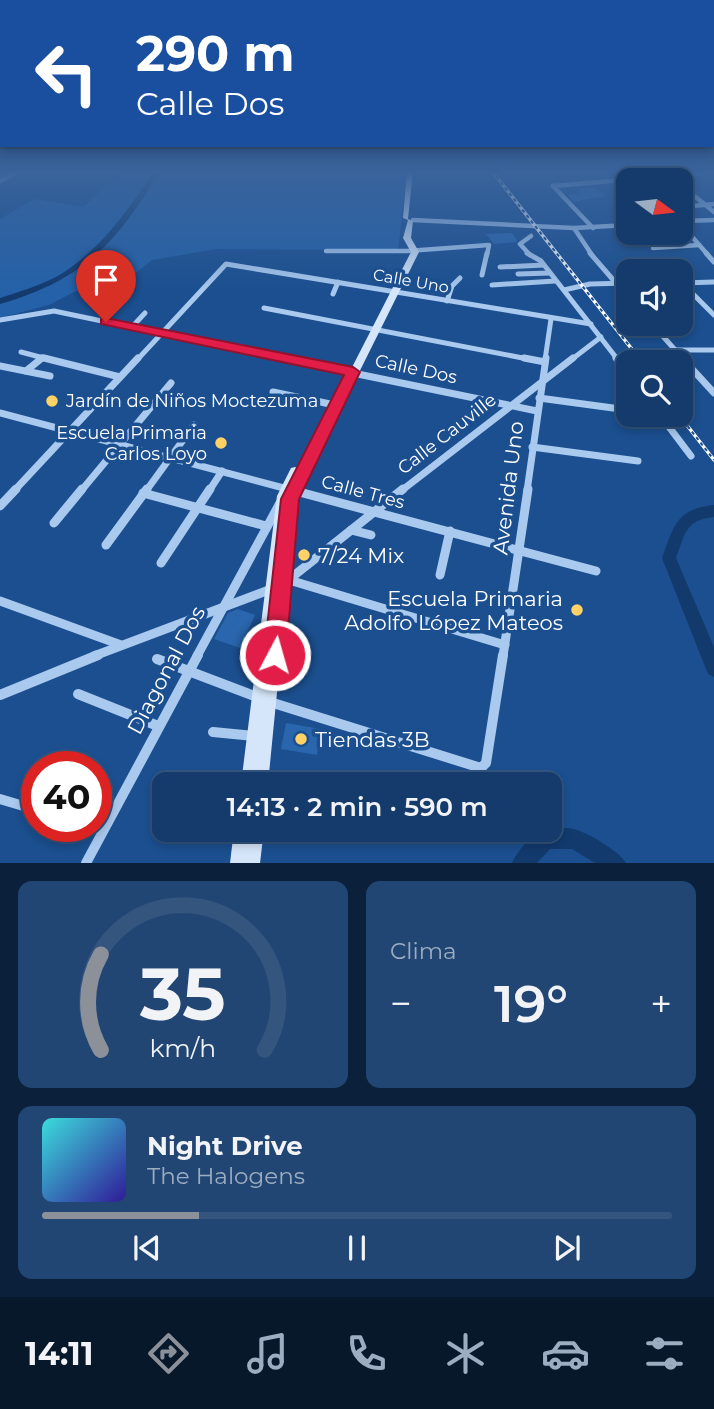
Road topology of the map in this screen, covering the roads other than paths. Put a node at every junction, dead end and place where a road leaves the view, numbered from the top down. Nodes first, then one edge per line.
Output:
1 (408, 211) edge
2 (577, 211) edge
3 (408, 220) junction
4 (714, 220) edge
5 (693, 222) edge
6 (616, 226) edge
7 (574, 228) junction
8 (593, 228) junction
9 (531, 236) dead end
10 (693, 238) edge
11 (699, 245) junction
12 (653, 248) dead end
13 (326, 251) dead end
14 (410, 251) junction
15 (714, 262) edge
16 (544, 265) junction
17 (500, 267) dead end
18 (550, 272) junction
19 (518, 274) dead end
20 (482, 275) dead end
21 (460, 278) dead end
22 (555, 281) junction
23 (338, 282) junction
24 (616, 282) edge
25 (714, 282) edge
26 (616, 283) edge
27 (693, 283) edge
28 (492, 285) dead end
29 (564, 290) junction
30 (392, 292) junction
31 (333, 294) dead end
32 (693, 295) edge
33 (447, 301) junction
34 (264, 308) dead end
35 (145, 313) dead end
36 (714, 315) edge
37 (551, 319) junction
38 (0, 320) edge
39 (592, 324) junction
40 (132, 327) junction
41 (373, 330) junction
42 (161, 333) junction
43 (663, 336) edge
44 (601, 337) junction
45 (675, 350) edge
46 (693, 350) edge
47 (714, 350) edge
48 (21, 352) dead end
49 (616, 357) edge
50 (43, 358) junction
51 (545, 362) junction
52 (0, 366) edge
53 (693, 370) edge
54 (26, 371) junction
55 (350, 372) junction
56 (50, 376) dead end
57 (120, 377) junction
58 (542, 380) junction
59 (171, 383) dead end
60 (273, 392) dead end
61 (714, 393) edge
62 (539, 398) junction
63 (330, 404) junction
64 (510, 405) junction
65 (616, 408) edge
66 (537, 411) junction
67 (0, 414) edge
68 (194, 425) dead end
69 (669, 427) edge
70 (71, 432) junction
71 (119, 445) junction
72 (532, 447) junction
73 (691, 456) dead end
74 (169, 458) junction
75 (638, 461) dead end
76 (222, 471) junction
77 (288, 491) junction
78 (144, 493) junction
79 (0, 506) edge
80 (198, 508) junction
81 (374, 512) junction
82 (54, 523) dead end
83 (266, 526) junction
84 (351, 530) junction
85 (450, 531) junction
86 (370, 535) dead end
87 (106, 545) dead end
88 (519, 551) junction
89 (160, 563) dead end
90 (596, 571) dead end
91 (440, 575) dead end
92 (281, 585) junction
93 (0, 601) edge
94 (222, 607) junction
95 (121, 645) junction
96 (505, 645) junction
97 (157, 659) dead end
98 (188, 670) junction
99 (78, 694) dead end
100 (0, 695) edge
101 (264, 699) junction
102 (158, 726) junction
103 (213, 732) dead end
104 (254, 736) junction
105 (481, 768) junction
106 (250, 772) edge
107 (261, 772) edge
108 (481, 772) edge
109 (0, 799) edge
110 (21, 805) edge
111 (112, 813) edge
112 (97, 842) edge
113 (242, 842) edge
114 (254, 842) edge
115 (86, 863) edge
116 (239, 863) edge
117 (251, 863) edge

1 - 3 street
2 - 8 street
3 - 7 street
3 - 14 street
4 - 5 street
6 - 8 street
7 - 8 street
7 - 24 street
9 - 16 street
10 - 11 street
11 - 12 street
11 - 15 street
13 - 14 street
14 - 20 street
14 - 30 street
16 - 17 street
16 - 18 street
18 - 19 street
18 - 22 street
21 - 33 street
22 - 28 street
22 - 29 street
23 - 30 street, Calle Uno
23 - 31 street
23 - 42 street, Calle Uno
25 - 27 street
26 - 29 street
29 - 39 street
30 - 33 street, Calle Uno
30 - 41 street
32 - 36 street
33 - 37 street, Calle Uno
34 - 41 street
35 - 40 street
37 - 39 street, Calle Uno
37 - 51 street, Avenida Uno
38 - 40 street, Calle Dos
39 - 44 street
40 - 42 street, Calle Dos
41 - 51 street
41 - 55 street
42 - 55 street, Calle Dos
42 - 57 street
43 - 45 street
44 - 49 street
44 - 58 street, Calle Cauville
46 - 47 street
48 - 50 street
50 - 54 street
50 - 57 street
51 - 58 street, Avenida Uno
52 - 54 street
53 - 61 street
54 - 56 street
55 - 63 street
55 - 64 street, Calle Dos
55 - 77 street
57 - 70 street
58 - 62 street, Avenida Uno
58 - 64 street, Calle Cauville
59 - 71 street
60 - 63 street
62 - 65 street
62 - 66 street, Avenida Uno
63 - 77 street
64 - 66 street, Calle Dos
64 - 81 street, Calle Cauville
66 - 72 street, Avenida Uno
67 - 70 street, Calle Tres
68 - 74 street
69 - 73 street
70 - 71 street, Calle Tres
70 - 79 street
71 - 74 street, Calle Tres
71 - 82 street
72 - 75 street
72 - 88 street, Avenida Uno
74 - 76 street, Calle Tres
74 - 78 street
76 - 77 street, Calle Tres
76 - 80 street
77 - 81 street, Calle Tres
77 - 83 street, Diagonal Dos
77 - 92 street
78 - 80 street
78 - 87 street
80 - 83 street
80 - 89 street
81 - 84 street, Calle Cauville
81 - 85 street, Calle Tres
83 - 94 street, Diagonal Dos
84 - 86 street
84 - 92 street, Calle Cauville
85 - 88 street, Calle Tres
85 - 91 street
88 - 90 street, Calle Tres
88 - 96 street, Avenida Uno
92 - 94 street
92 - 96 street
92 - 101 street
93 - 95 street
94 - 95 street
94 - 98 street, Diagonal Dos
95 - 100 street
96 - 105 street, Avenida Uno
97 - 98 street
98 - 101 street
98 - 102 street, Diagonal Dos
99 - 102 street
101 - 104 street
101 - 105 street
101 - 107 street
102 - 111 street, Diagonal Dos
103 - 104 street
104 - 106 street
105 - 108 street, Avenida Uno
109 - 110 street
112 - 115 street, Diagonal Dos
113 - 116 street
114 - 117 street

